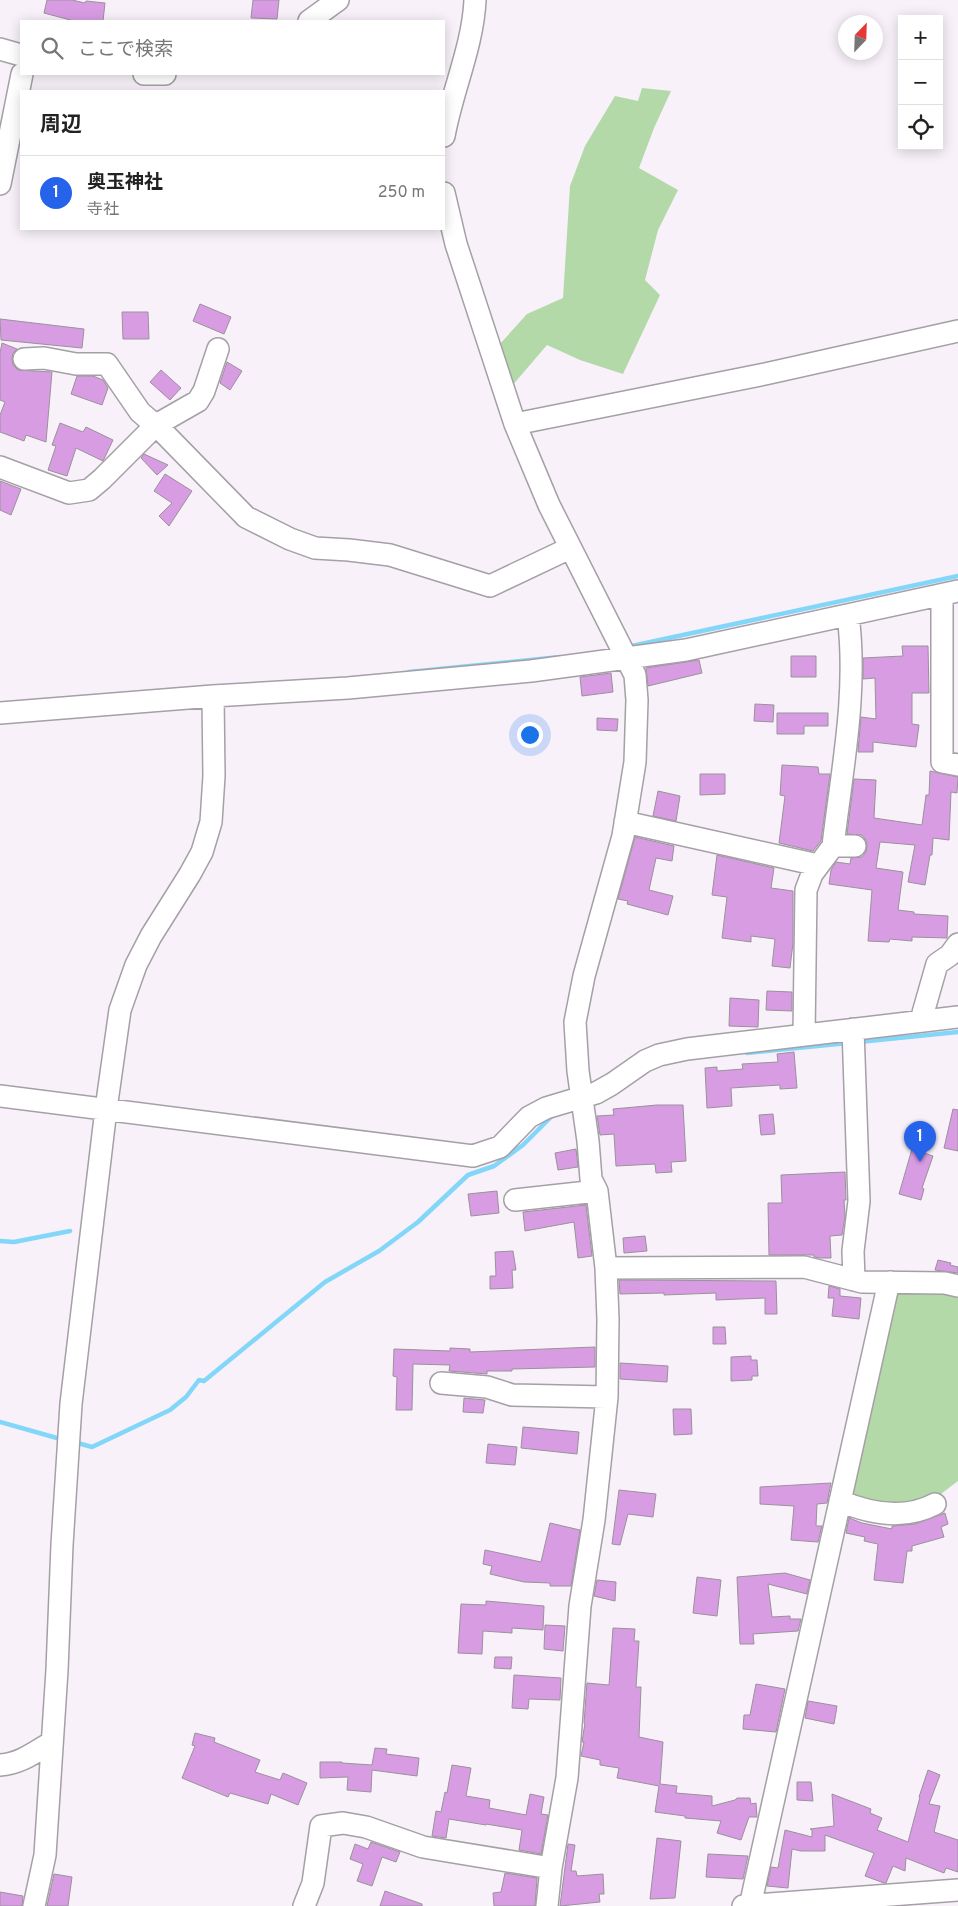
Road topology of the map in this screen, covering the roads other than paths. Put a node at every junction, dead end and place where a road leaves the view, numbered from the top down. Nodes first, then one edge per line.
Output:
1 (338, 0) edge
2 (475, 0) edge
3 (310, 20) edge
4 (0, 49) edge
5 (20, 55) edge
6 (22, 75) edge
7 (445, 132) edge
8 (0, 184) edge
9 (445, 198) edge
10 (958, 331) edge
11 (218, 349) dead end
12 (24, 359) dead end
13 (515, 424) junction
14 (156, 425) junction
15 (0, 467) edge
16 (570, 548) junction
17 (950, 593) edge
18 (848, 615) junction
19 (627, 658) junction
20 (213, 696) junction
21 (0, 713) edge
22 (958, 765) edge
23 (625, 822) junction
24 (833, 846) junction
25 (856, 846) dead end
26 (818, 865) junction
27 (958, 944) edge
28 (958, 1017) edge
29 (923, 1021) junction
30 (852, 1029) junction
31 (804, 1035) junction
32 (0, 1096) edge
33 (581, 1098) junction
34 (106, 1109) junction
35 (596, 1191) junction
36 (515, 1200) dead end
37 (606, 1268) junction
38 (854, 1280) junction
39 (890, 1282) junction
40 (958, 1286) edge
41 (441, 1383) dead end
42 (607, 1397) junction
43 (840, 1501) junction
44 (935, 1504) dead end
45 (52, 1742) junction
46 (0, 1764) edge
47 (551, 1868) junction
48 (958, 1890) edge
49 (34, 1906) edge
50 (304, 1906) edge
51 (547, 1906) edge
52 (743, 1906) edge
53 (750, 1906) edge

1 - 3 street
2 - 7 street
4 - 5 street
6 - 8 street
9 - 13 street
10 - 13 street
11 - 14 street
12 - 14 street
13 - 16 street
14 - 15 street
14 - 16 street
16 - 19 street
17 - 18 street
17 - 22 street
18 - 19 street
18 - 24 street
19 - 20 street
19 - 23 street
20 - 21 street
20 - 34 street
23 - 26 street
23 - 33 street
24 - 25 street
24 - 26 street
26 - 31 street
27 - 29 street
28 - 29 street
29 - 30 street
30 - 31 street
30 - 38 street
31 - 33 street
32 - 34 street
33 - 34 street
33 - 35 street
34 - 45 street
35 - 36 street
35 - 37 street
37 - 38 street
37 - 42 street
38 - 39 street
39 - 40 street
39 - 43 street
41 - 42 street
42 - 47 street
43 - 44 street
43 - 53 street
45 - 46 street
45 - 49 street
47 - 50 street
47 - 51 street
48 - 53 street
52 - 53 street

